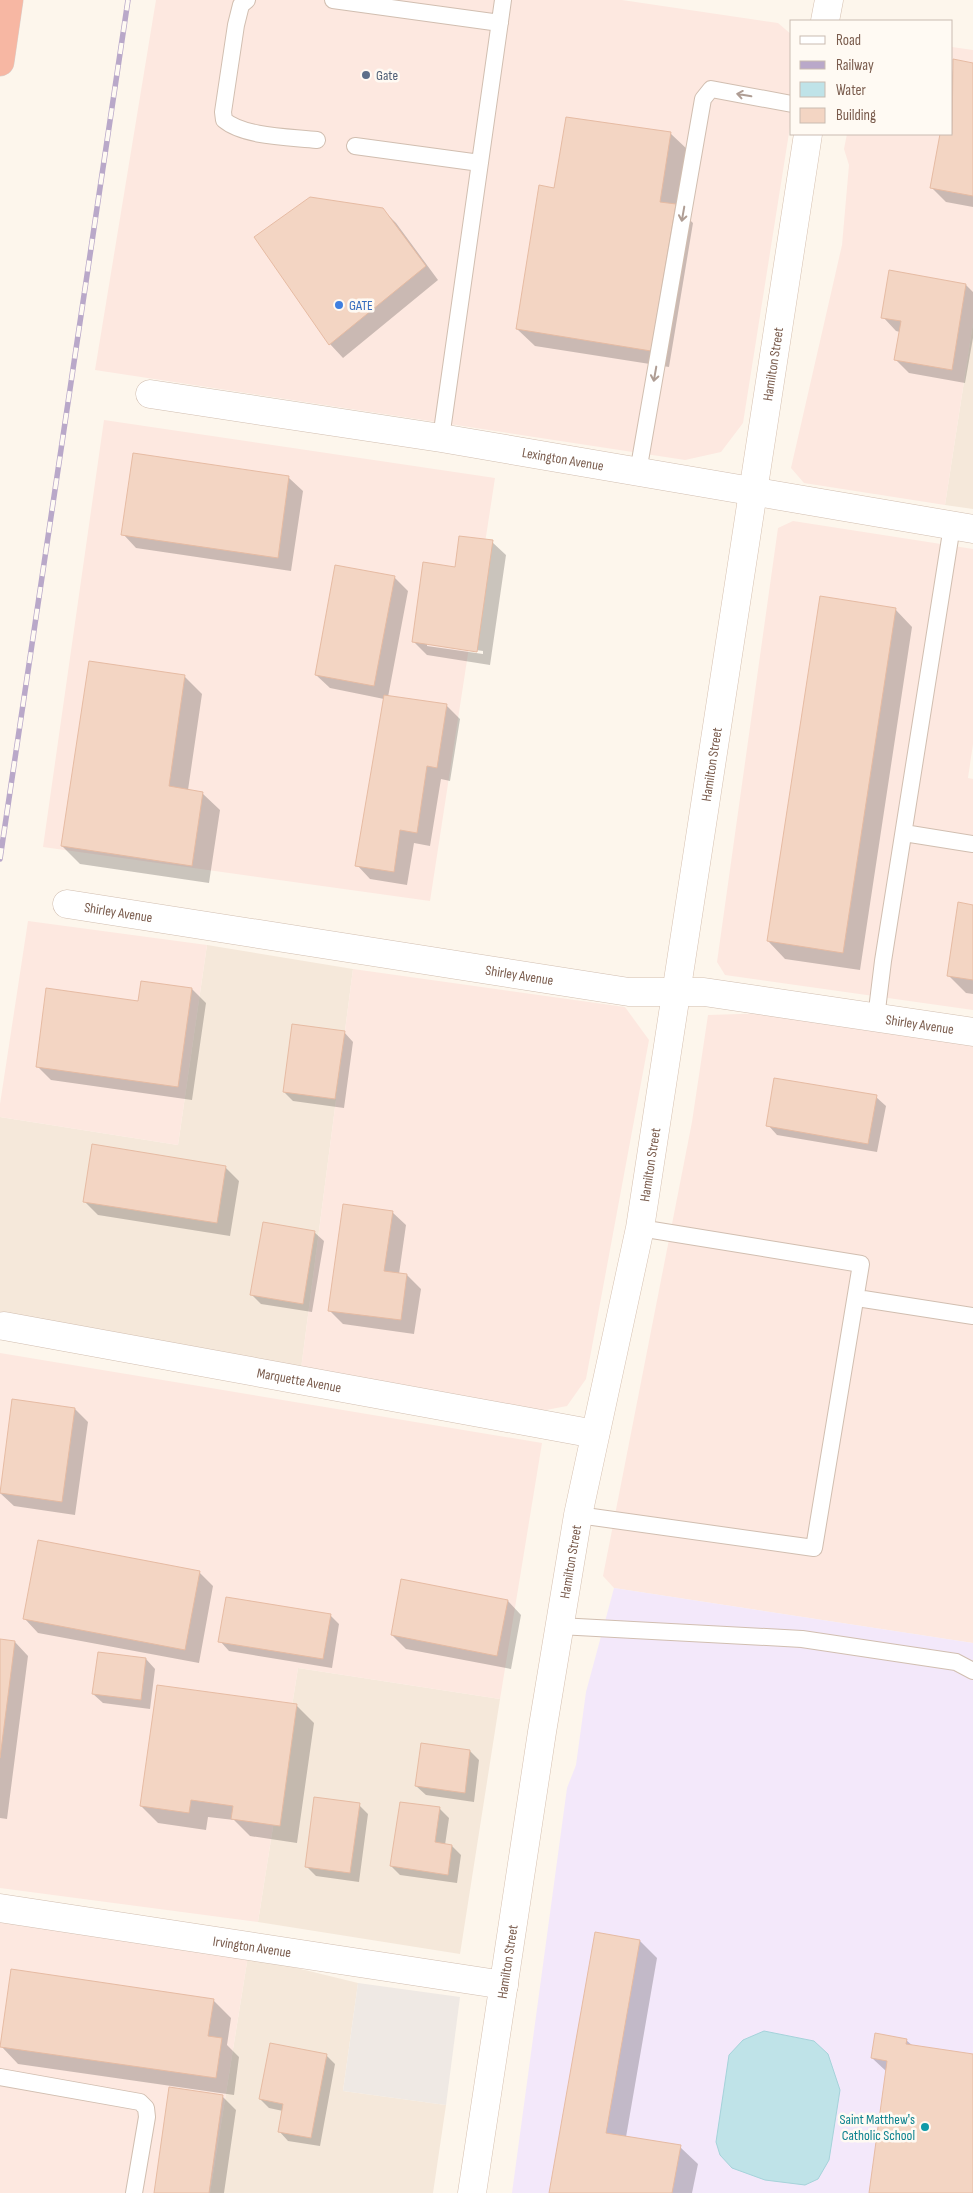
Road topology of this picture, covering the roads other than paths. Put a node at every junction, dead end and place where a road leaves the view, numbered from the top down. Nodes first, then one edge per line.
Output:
1 (9, 0) edge
2 (247, 0) edge
3 (333, 0) edge
4 (503, 0) edge
5 (829, 0) edge
6 (826, 20) edge
7 (500, 23) junction
8 (0, 62) edge
9 (790, 104) edge
10 (808, 135) edge
11 (317, 140) dead end
12 (355, 146) dead end
13 (480, 163) junction
14 (150, 394) dead end
15 (441, 438) junction
16 (638, 472) junction
17 (752, 491) junction
18 (963, 528) edge
19 (904, 833) junction
20 (973, 844) edge
21 (67, 904) dead end
22 (677, 993) junction
23 (876, 1018) junction
24 (973, 1032) edge
25 (640, 1228) junction
26 (857, 1298) junction
27 (973, 1316) edge
28 (4, 1326) dead end
29 (595, 1434) junction
30 (578, 1515) junction
31 (559, 1626) junction
32 (973, 1671) edge
33 (0, 1908) edge
34 (504, 1985) junction
35 (0, 2077) edge
36 (134, 2193) edge
37 (472, 2193) edge

1 - 8 highway
2 - 11 lane
3 - 7 lane
4 - 7 lane
5 - 6 street
7 - 13 lane
9 -> 16 lane
10 - 17 street, Hamilton Street
12 - 13 lane
13 - 15 lane
14 - 15 street, Lexington Avenue
15 - 16 street, Lexington Avenue
16 - 17 street, Lexington Avenue
17 - 18 street, Lexington Avenue
17 - 22 street, Hamilton Street
18 - 19 lane
19 - 20 lane
19 - 23 lane
21 - 22 street, Shirley Avenue
22 - 23 street, Shirley Avenue
22 - 25 street, Hamilton Street
23 - 24 street, Shirley Avenue
25 - 26 lane
25 - 29 street, Hamilton Street
26 - 27 lane
26 - 30 lane
28 - 29 street, Marquette Avenue
29 - 30 street, Hamilton Street
30 - 31 street, Hamilton Street
31 - 32 lane
31 - 34 street, Hamilton Street
33 - 34 street, Irvington Avenue
34 - 37 street, Hamilton Street
35 - 36 lane

